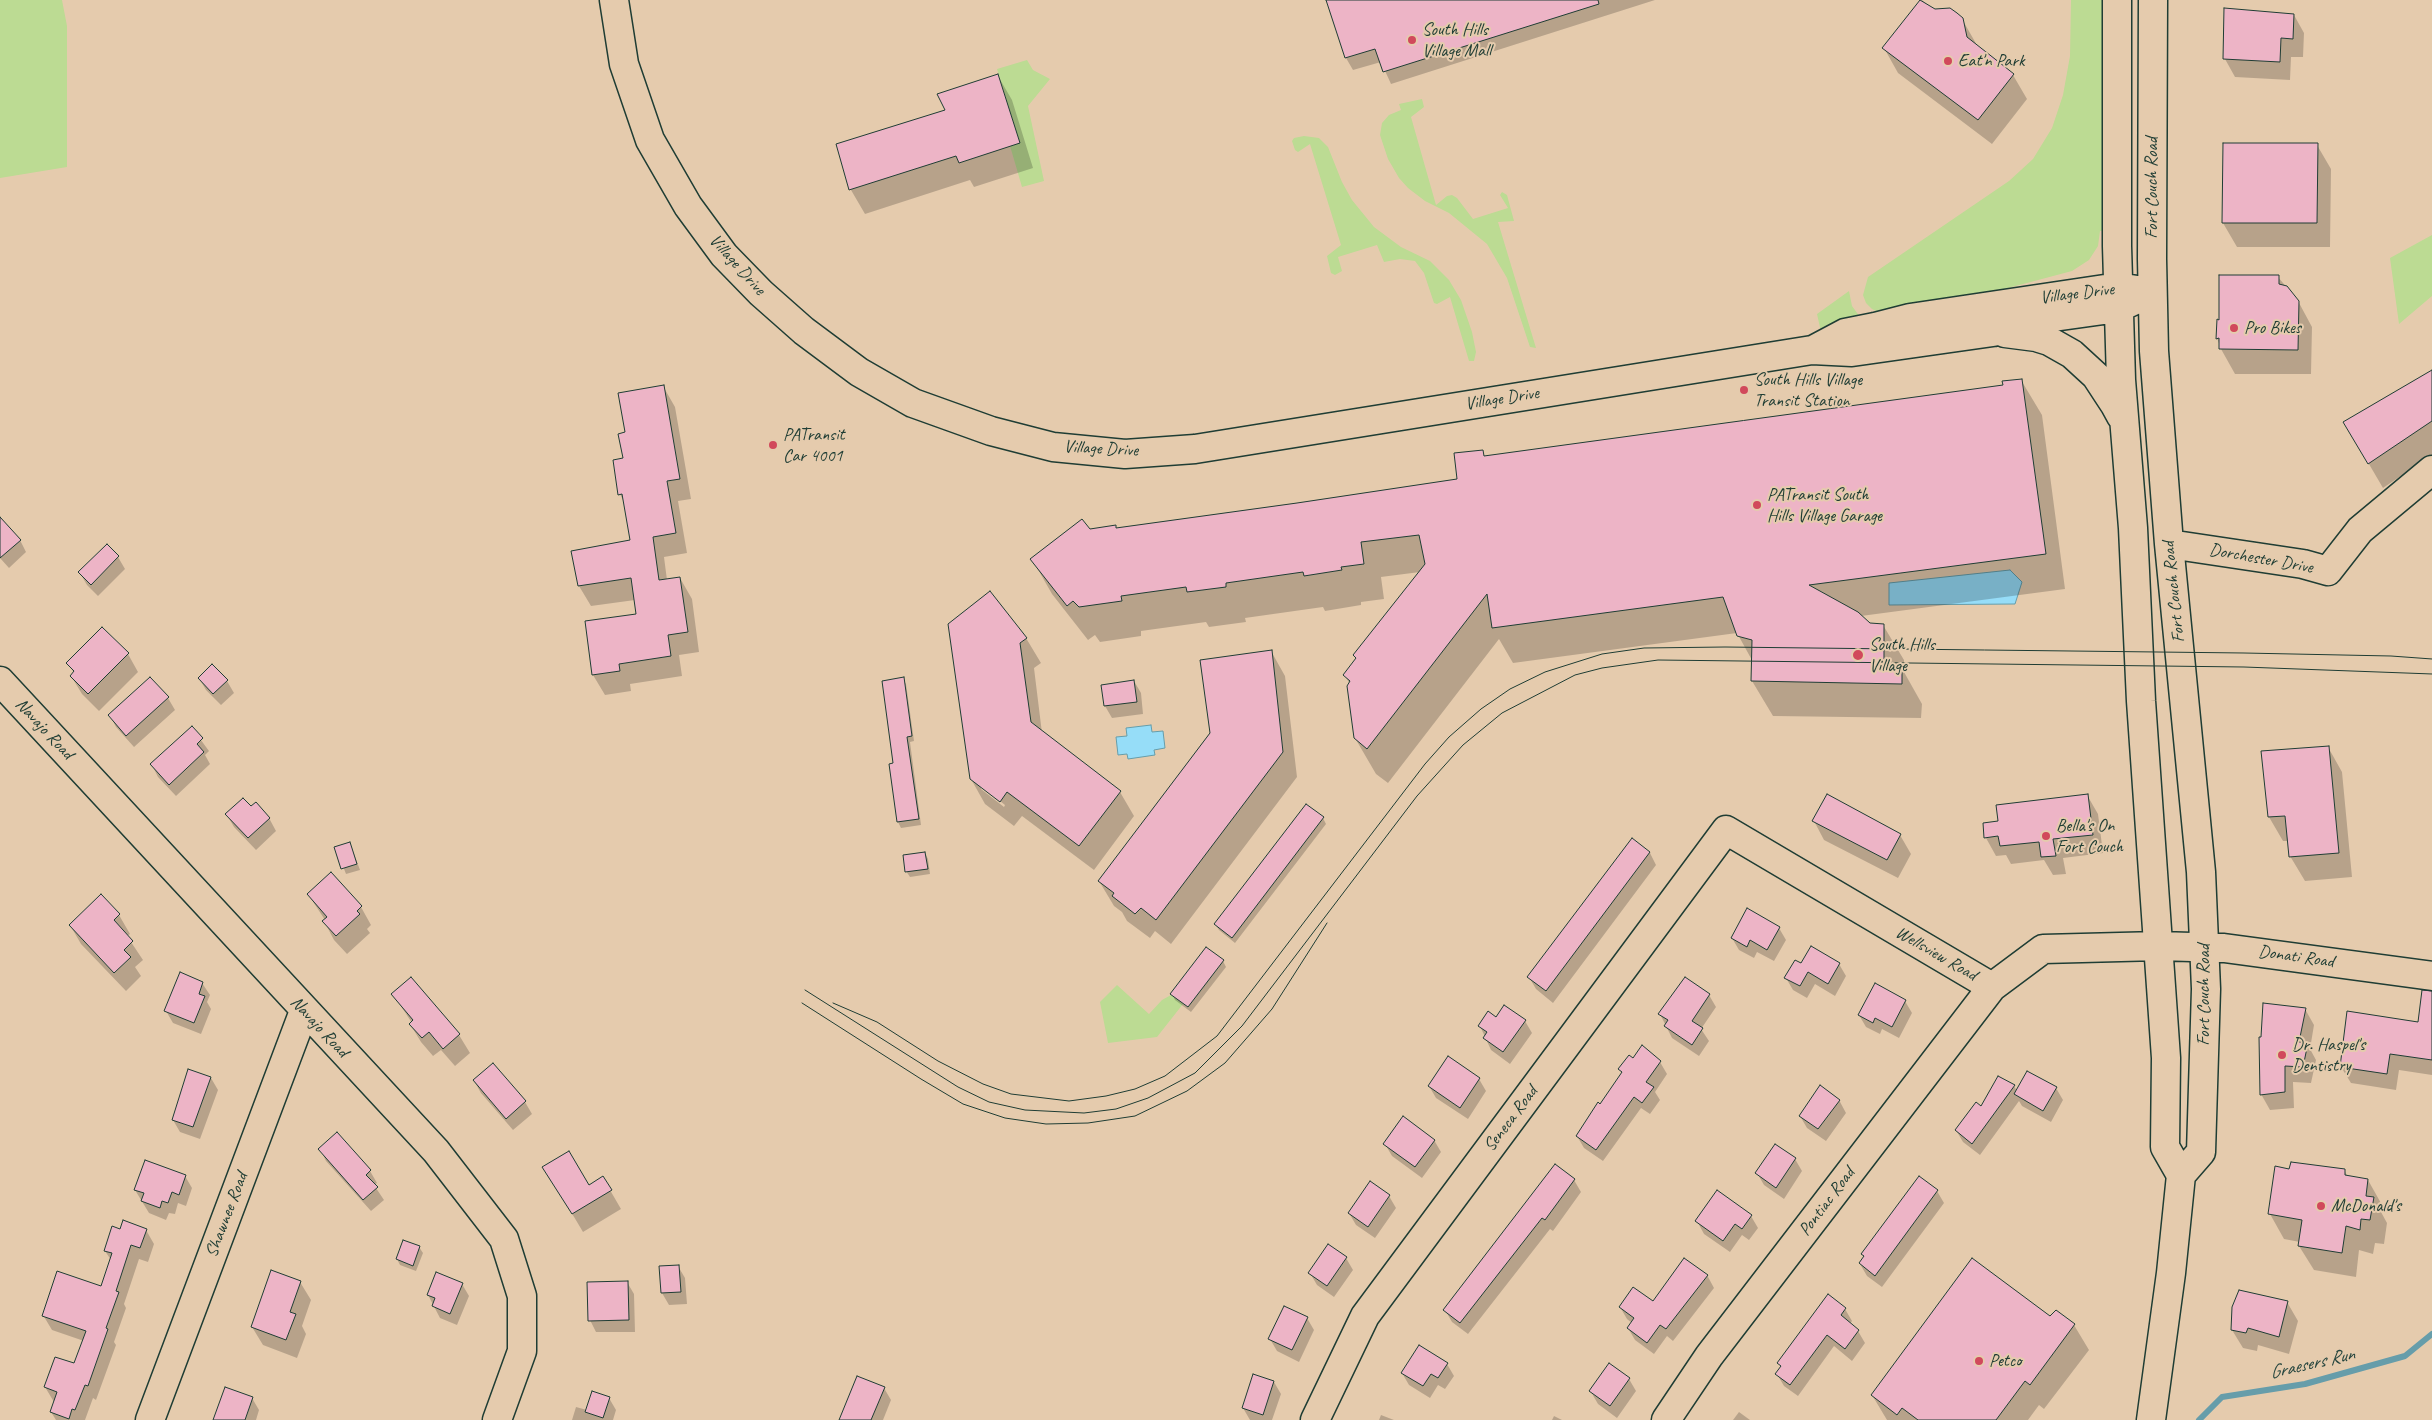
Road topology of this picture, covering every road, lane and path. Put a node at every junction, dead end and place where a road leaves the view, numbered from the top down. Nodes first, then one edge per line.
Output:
1 (614, 0) edge
2 (2117, 0) edge
3 (2153, 0) edge
4 (2152, 292) junction
5 (2118, 298) junction
6 (1993, 332) junction
7 (1812, 350) junction
8 (2126, 428) junction
9 (2432, 470) edge
10 (2169, 544) junction
11 (0, 681) edge
12 (1726, 830) joint
13 (2159, 946) junction
14 (2204, 947) junction
15 (2432, 976) edge
16 (1992, 987) junction
17 (304, 1011) junction
18 (2181, 1175) junction
19 (150, 1420) edge
20 (497, 1420) edge
21 (1315, 1420) edge
22 (1666, 1420) edge
23 (2152, 1420) edge

1 - 7 street, Village Drive
2 - 5 street, Fort Couch Road
3 - 4 street, Fort Couch Road
4 - 5 street, Village Drive
4 - 10 street, Fort Couch Road
5 - 6 street, Village Drive
5 - 7 street, Village Drive
5 - 8 street, Fort Couch Road
6 - 7 street, Village Drive
6 - 8 street
8 - 13 street, Fort Couch Road
9 - 10 street, Dorchester Drive
10 - 14 street, Fort Couch Road
11 - 17 street, Navajo Road
12 - 16 street, Wellsview Road
12 - 21 street, Seneca Road
13 - 14 street, Donati Road
13 - 16 street, Wellsview Road
13 - 18 street, Fort Couch Road
14 - 15 street, Donati Road
14 - 18 street, Fort Couch Road
16 - 22 street, Pontiac Road
17 - 19 street, Shawnee Road
17 - 20 street, Navajo Road
18 - 23 street

